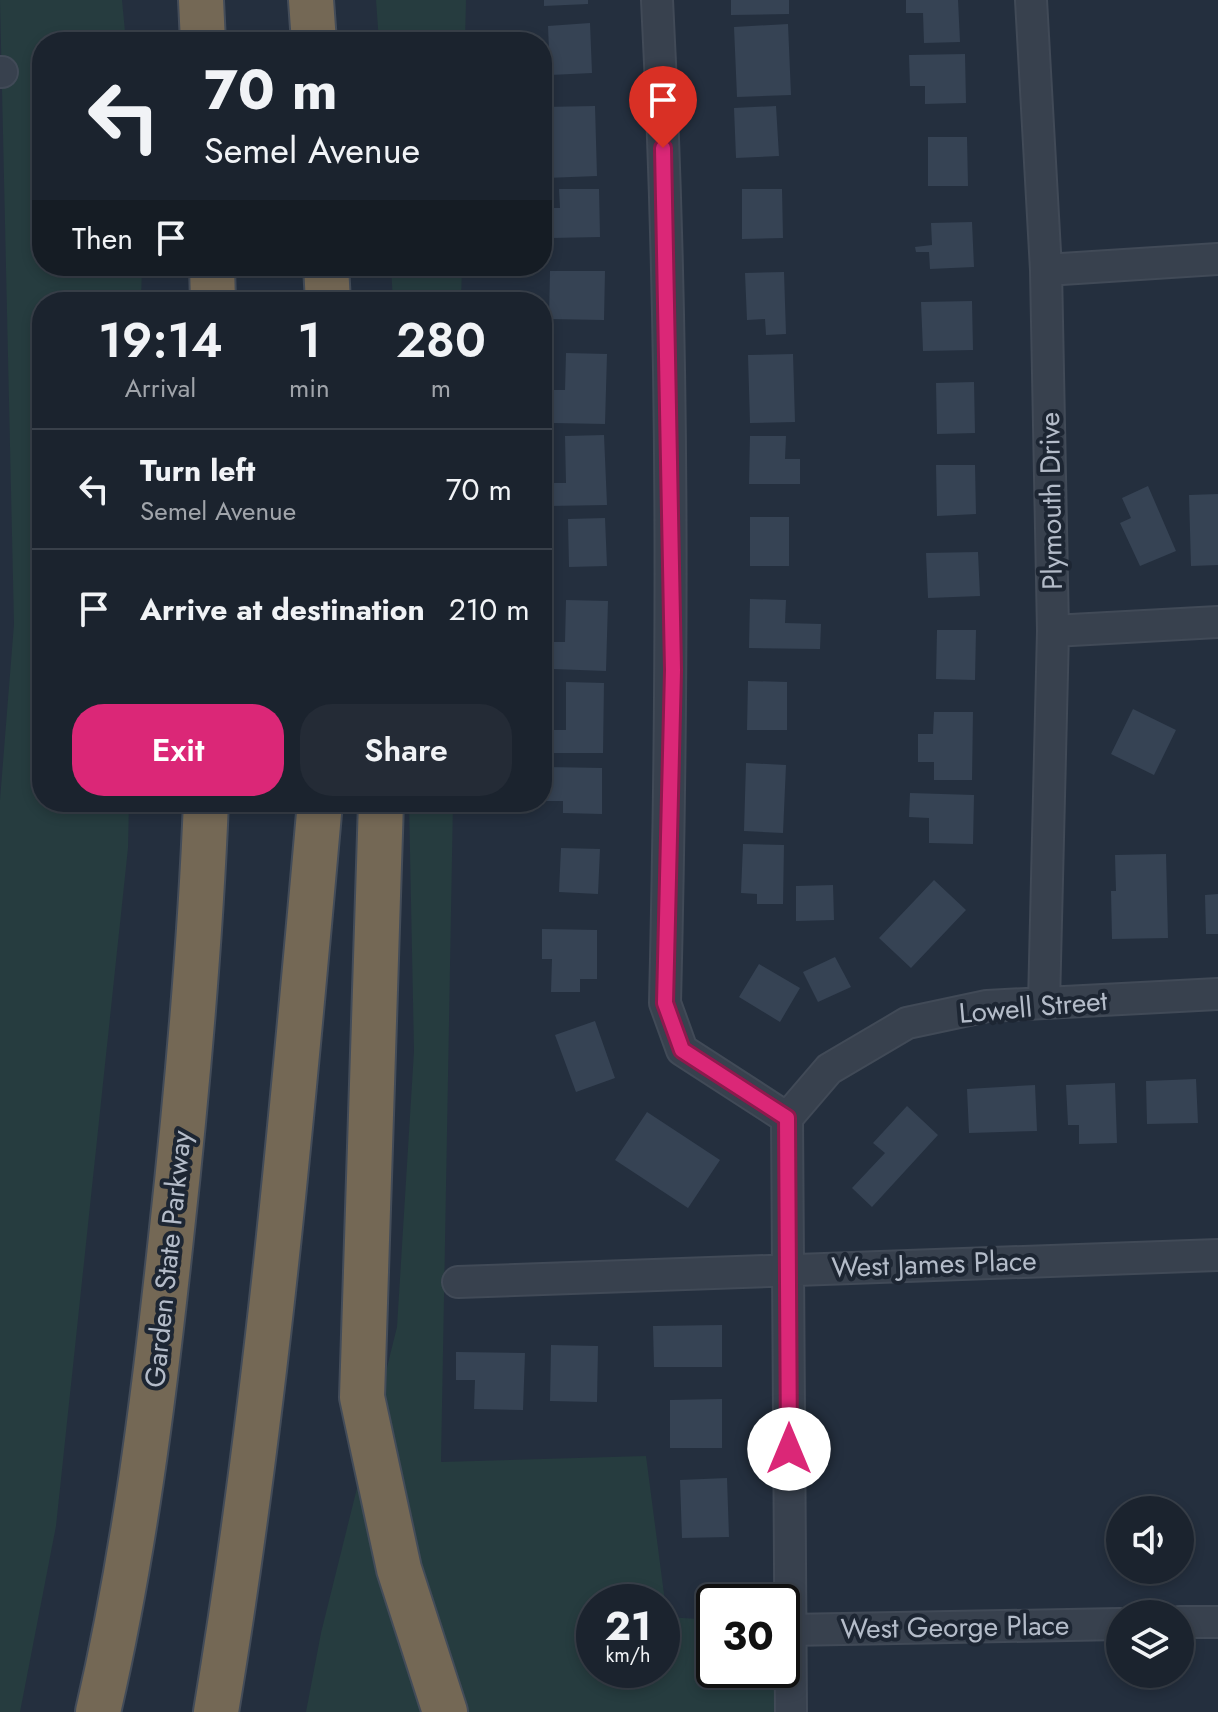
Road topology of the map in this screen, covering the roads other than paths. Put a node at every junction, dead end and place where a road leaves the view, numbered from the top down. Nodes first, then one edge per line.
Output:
1 (201, 0) edge
2 (311, 0) edge
3 (657, 0) edge
4 (1031, 0) edge
5 (203, 32) edge
6 (313, 32) edge
7 (1218, 259) edge
8 (1046, 270) junction
9 (1218, 622) edge
10 (1053, 631) junction
11 (205, 812) edge
12 (319, 812) edge
13 (381, 812) edge
14 (1218, 994) edge
15 (1044, 1003) junction
16 (787, 1118) junction
17 (1218, 1255) edge
18 (789, 1268) junction
19 (458, 1282) dead end
20 (789, 1584) edge
21 (1194, 1622) edge
22 (1218, 1622) edge
23 (1106, 1624) edge
24 (800, 1630) edge
25 (790, 1688) edge
26 (98, 1712) edge
27 (216, 1712) edge
28 (445, 1712) edge
29 (791, 1712) edge

1 - 5 highway
2 - 6 highway
3 - 16 street
4 - 8 street, Plymouth Drive
7 - 8 street
8 - 10 street, Plymouth Drive
9 - 10 street
10 - 15 street, Plymouth Drive
11 - 26 highway, Garden State Parkway
12 - 27 highway
13 - 28 highway
14 - 15 street, Lowell Street
15 - 16 street, Lowell Street
16 - 18 street
17 - 18 street, West James Place
18 - 19 street, West James Place
18 - 20 street
21 - 22 street
23 - 24 street, West George Place
25 - 29 street

